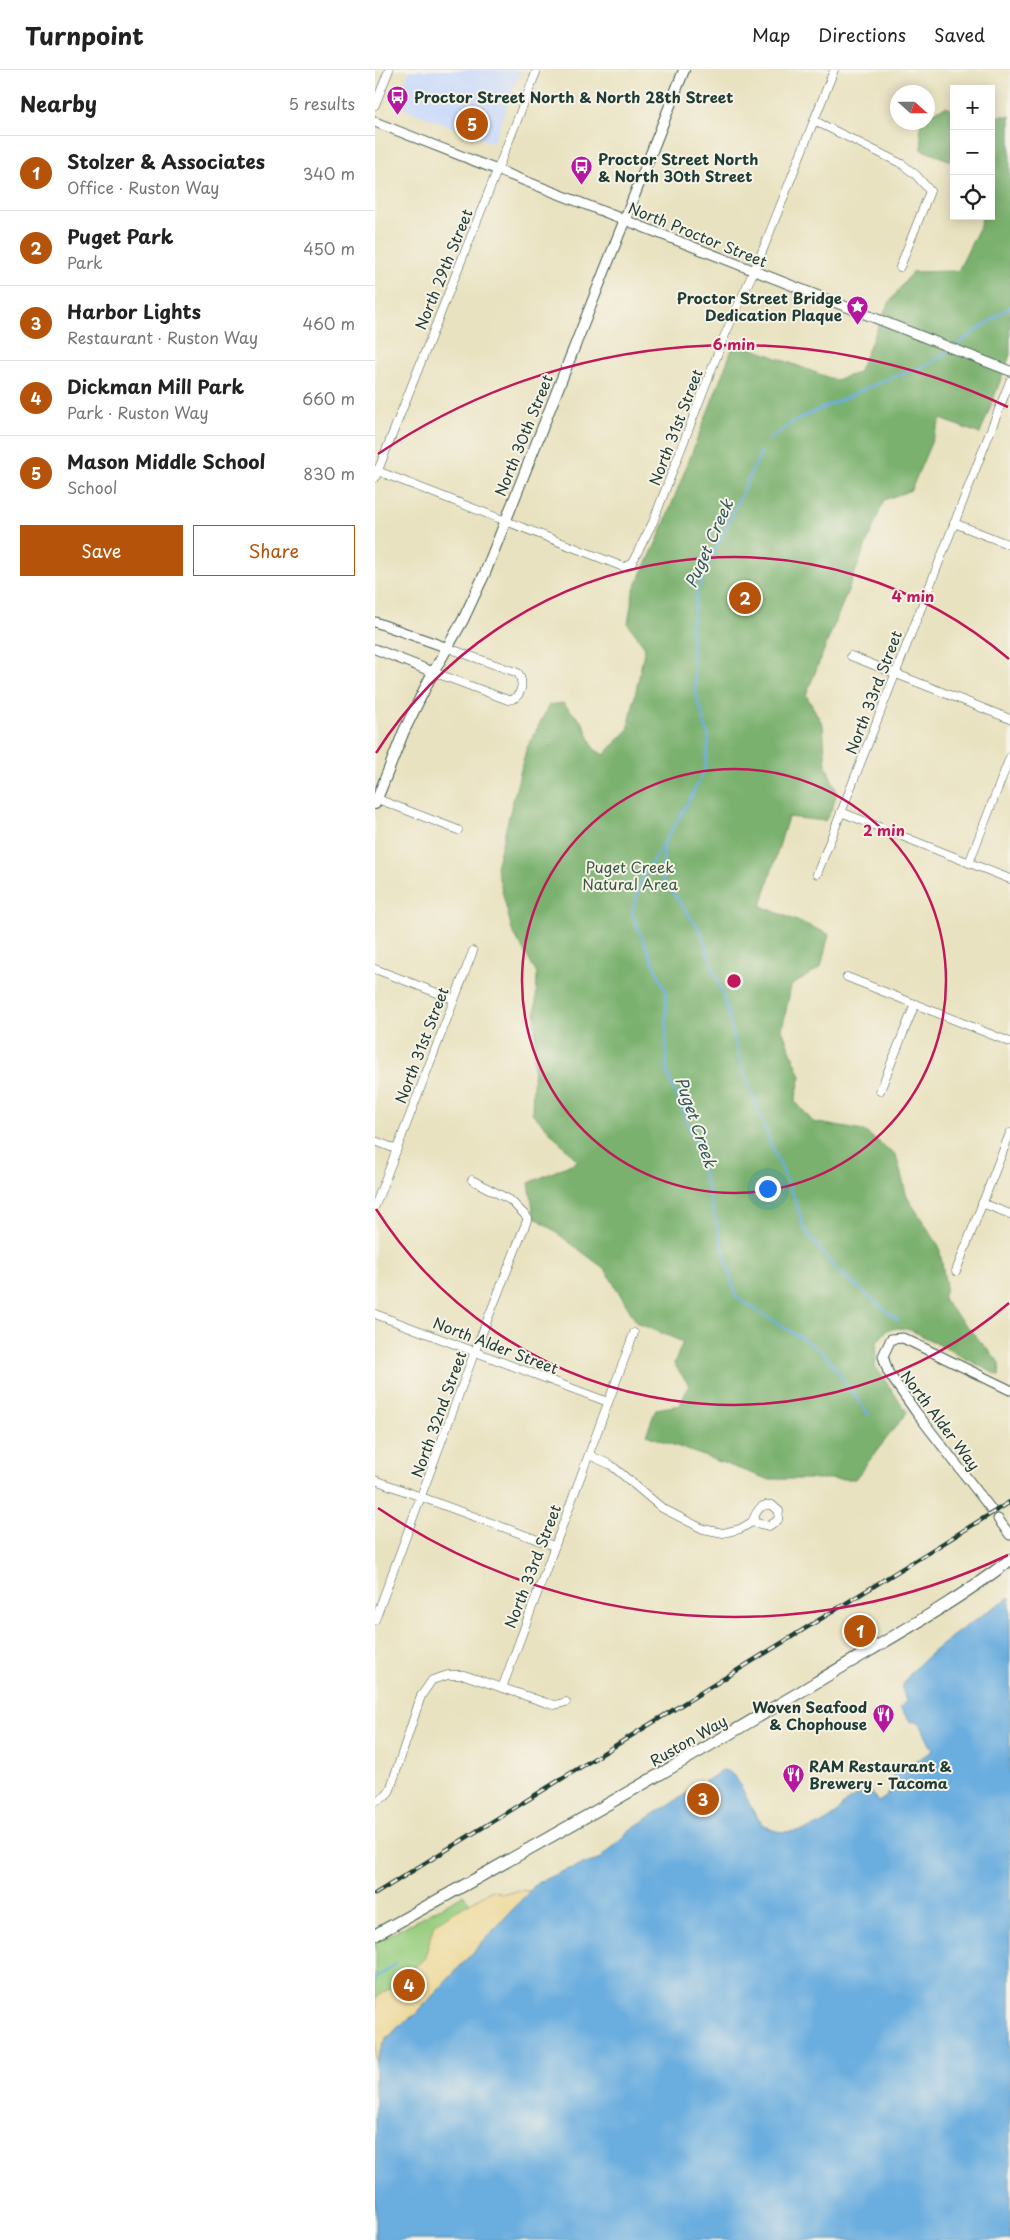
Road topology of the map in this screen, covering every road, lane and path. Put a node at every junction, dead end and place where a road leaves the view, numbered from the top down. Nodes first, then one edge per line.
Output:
1 (389, 70) edge
2 (537, 70) edge
3 (684, 70) edge
4 (835, 70) edge
5 (375, 105) edge
6 (815, 121) junction
7 (375, 122) edge
8 (498, 169) junction
9 (625, 220) junction
10 (901, 267) dead end
11 (753, 271) junction
12 (1007, 370) edge
13 (1010, 381) edge
14 (376, 473) edge
15 (506, 521) junction
16 (954, 523) junction
17 (1010, 545) edge
18 (375, 622) edge
19 (447, 648) junction
20 (375, 649) edge
21 (851, 656) dead end
22 (433, 672) junction
23 (896, 673) junction
24 (1010, 718) edge
25 (1010, 757) edge
26 (376, 800) edge
27 (841, 812) junction
28 (458, 830) dead end
29 (969, 863) junction
30 (817, 874) dead end
31 (1010, 880) edge
32 (473, 951) dead end
33 (375, 969) edge
34 (847, 977) dead end
35 (453, 999) junction
36 (915, 1004) junction
37 (1010, 1042) edge
38 (880, 1090) dead end
39 (1010, 1133) edge
40 (375, 1141) edge
41 (396, 1149) junction
42 (472, 1180) dead end
43 (982, 1203) junction
44 (375, 1206) edge
45 (1010, 1214) edge
46 (956, 1271) dead end
47 (375, 1314) edge
48 (634, 1333) dead end
49 (475, 1352) junction
50 (1010, 1390) edge
51 (608, 1402) junction
52 (589, 1454) junction
53 (375, 1480) edge
54 (421, 1497) junction
55 (991, 1509) dead end
56 (998, 1519) dead end
57 (752, 1522) dead end
58 (1010, 1535) edge
59 (554, 1546) junction
60 (1010, 1560) edge
61 (375, 1620) edge
62 (502, 1688) junction
63 (565, 1702) dead end
64 (376, 1801) edge
65 (375, 1935) edge

1 - 5 street
2 - 8 street, North 29th Street
3 - 9 main road, North 30th Street
4 - 6 street, North 31st Street
6 - 10 street
6 - 11 street, North 31st Street
7 - 8 street, North Proctor Street
8 - 9 street, North Proctor Street
8 - 14 street, North 29th Street
9 - 11 street, North Proctor Street
9 - 15 main road, North 30th Street
11 - 12 street, North Proctor Street
11 - 15 street, North 31st Street
13 - 16 street, North 33rd Street
14 - 15 street
15 - 19 main road, North 30th Street
16 - 17 street
16 - 23 street, North 33rd Street
18 - 19 street
19 - 22 main road, North 30th Street
19 - 22 street
20 - 22 street
21 - 23 street
22 - 26 main road, North 30th Street
23 - 24 street
23 - 27 street, North 33rd Street
25 - 29 street
26 - 28 street
27 - 29 street
27 - 30 street, North 33rd Street
29 - 31 street
32 - 35 street, North 31st Street
33 - 35 street
34 - 36 street
35 - 41 street, North 31st Street
36 - 37 street
36 - 38 street
39 - 43 street
40 - 41 street
41 - 44 street, North 31st Street
42 - 49 street, North 32nd Street
43 - 45 street
43 - 46 street
47 - 49 street, North Alder Street
48 - 51 street, North 33rd Street
49 - 51 street, North Alder Street
49 - 54 street, North 32nd Street
50 - 55 street, North Alder Way
51 - 52 street, North 33rd Street
52 - 57 street
52 - 59 street, North 33rd Street
53 - 54 street
54 - 59 street
54 - 61 street, North 32nd Street
56 - 58 street
59 - 62 street, North 33rd Street
60 - 65 main road, Ruston Way
62 - 63 street
62 - 64 street

